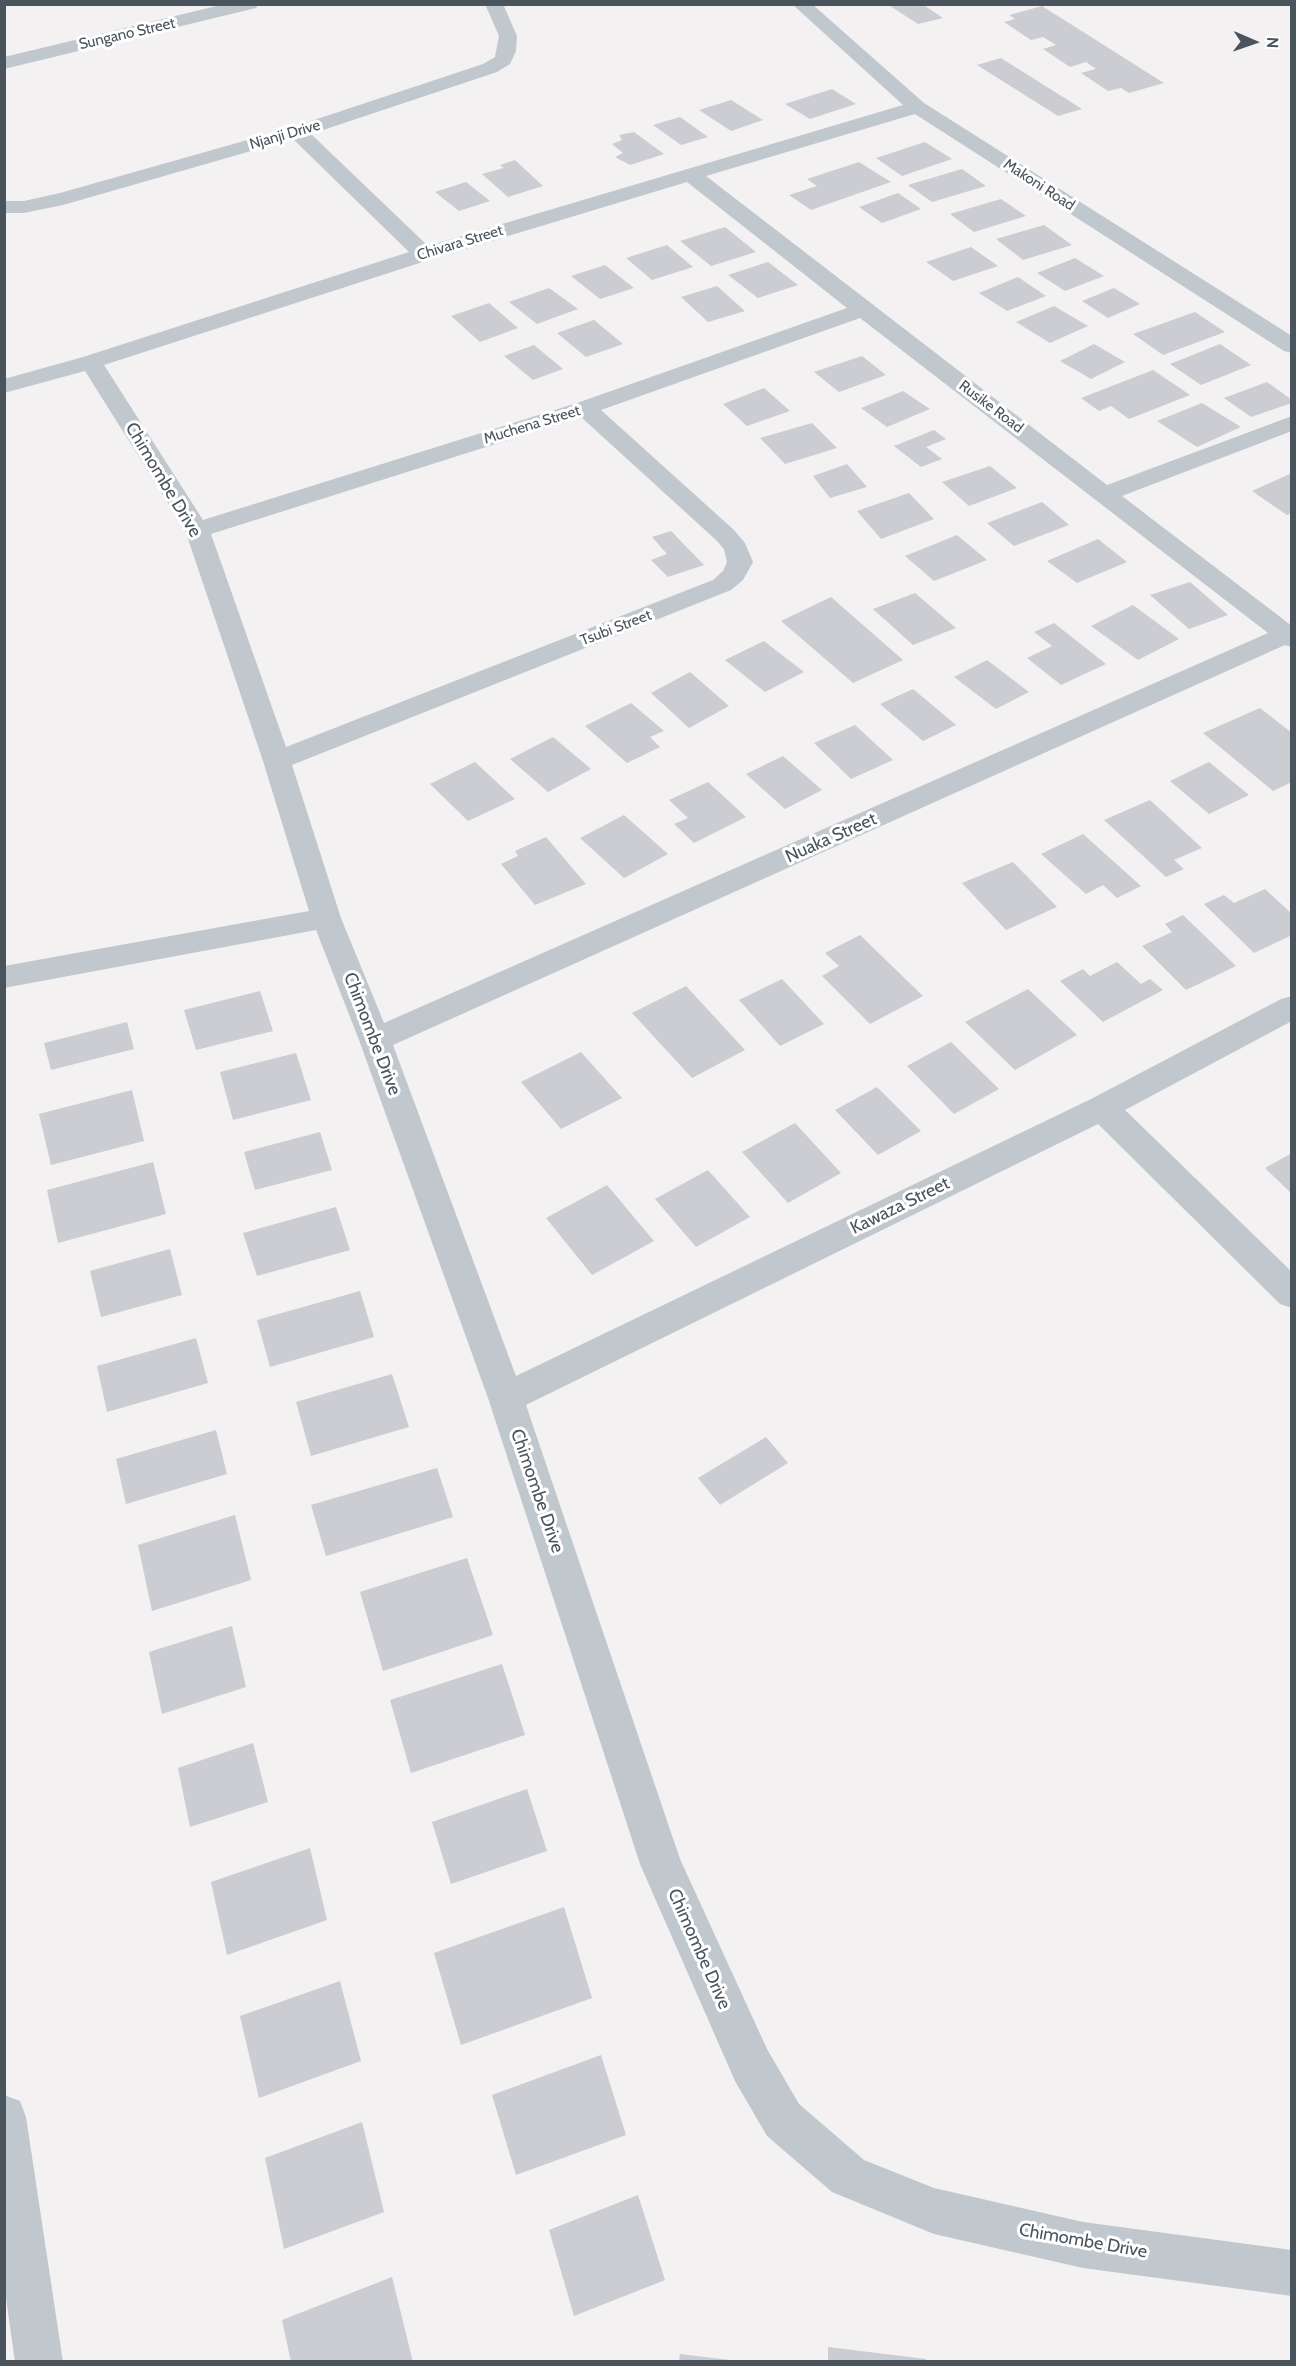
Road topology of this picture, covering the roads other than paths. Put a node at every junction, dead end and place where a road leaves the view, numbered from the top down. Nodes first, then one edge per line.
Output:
1 (250, 4) edge
2 (494, 4) edge
3 (801, 4) edge
4 (4, 63) edge
5 (917, 107) junction
6 (297, 132) junction
7 (691, 175) junction
8 (4, 207) edge
9 (424, 254) junction
10 (863, 310) junction
11 (1292, 346) edge
12 (91, 362) junction
13 (4, 386) edge
14 (585, 408) junction
15 (1292, 423) edge
16 (1106, 494) junction
17 (197, 530) junction
18 (1289, 637) edge
19 (277, 761) junction
20 (326, 918) junction
21 (4, 977) edge
22 (1292, 1007) edge
23 (375, 1041) junction
24 (1102, 1108) junction
25 (1292, 1294) edge
26 (506, 1398) junction
27 (4, 2117) edge
28 (1292, 2272) edge
29 (39, 2361) edge

1 - 4 street, Sungano Street
2 - 6 street, Njanji Drive
3 - 5 street, Makoni Road
5 - 7 street, Chivara Street
5 - 11 street, Makoni Road
6 - 8 street, Njanji Drive
6 - 9 street
7 - 9 street, Chivara Street
7 - 10 street, Rusike Road
9 - 12 street, Chivara Street
10 - 14 street, Muchena Street
10 - 16 street, Rusike Road
12 - 13 street, Chivara Street
12 - 17 street, Chimombe Drive
14 - 17 street, Muchena Street
14 - 19 street, Tsubi Street
15 - 16 street
16 - 18 street, Rusike Road
17 - 19 street, Chimombe Drive
18 - 23 street, Nuaka Street
19 - 20 street, Chimombe Drive
20 - 21 street
20 - 23 street, Chimombe Drive
22 - 24 street, Kawaza Street
23 - 26 street, Chimombe Drive
24 - 25 street
24 - 26 street, Kawaza Street
26 - 28 street, Chimombe Drive
27 - 29 street

